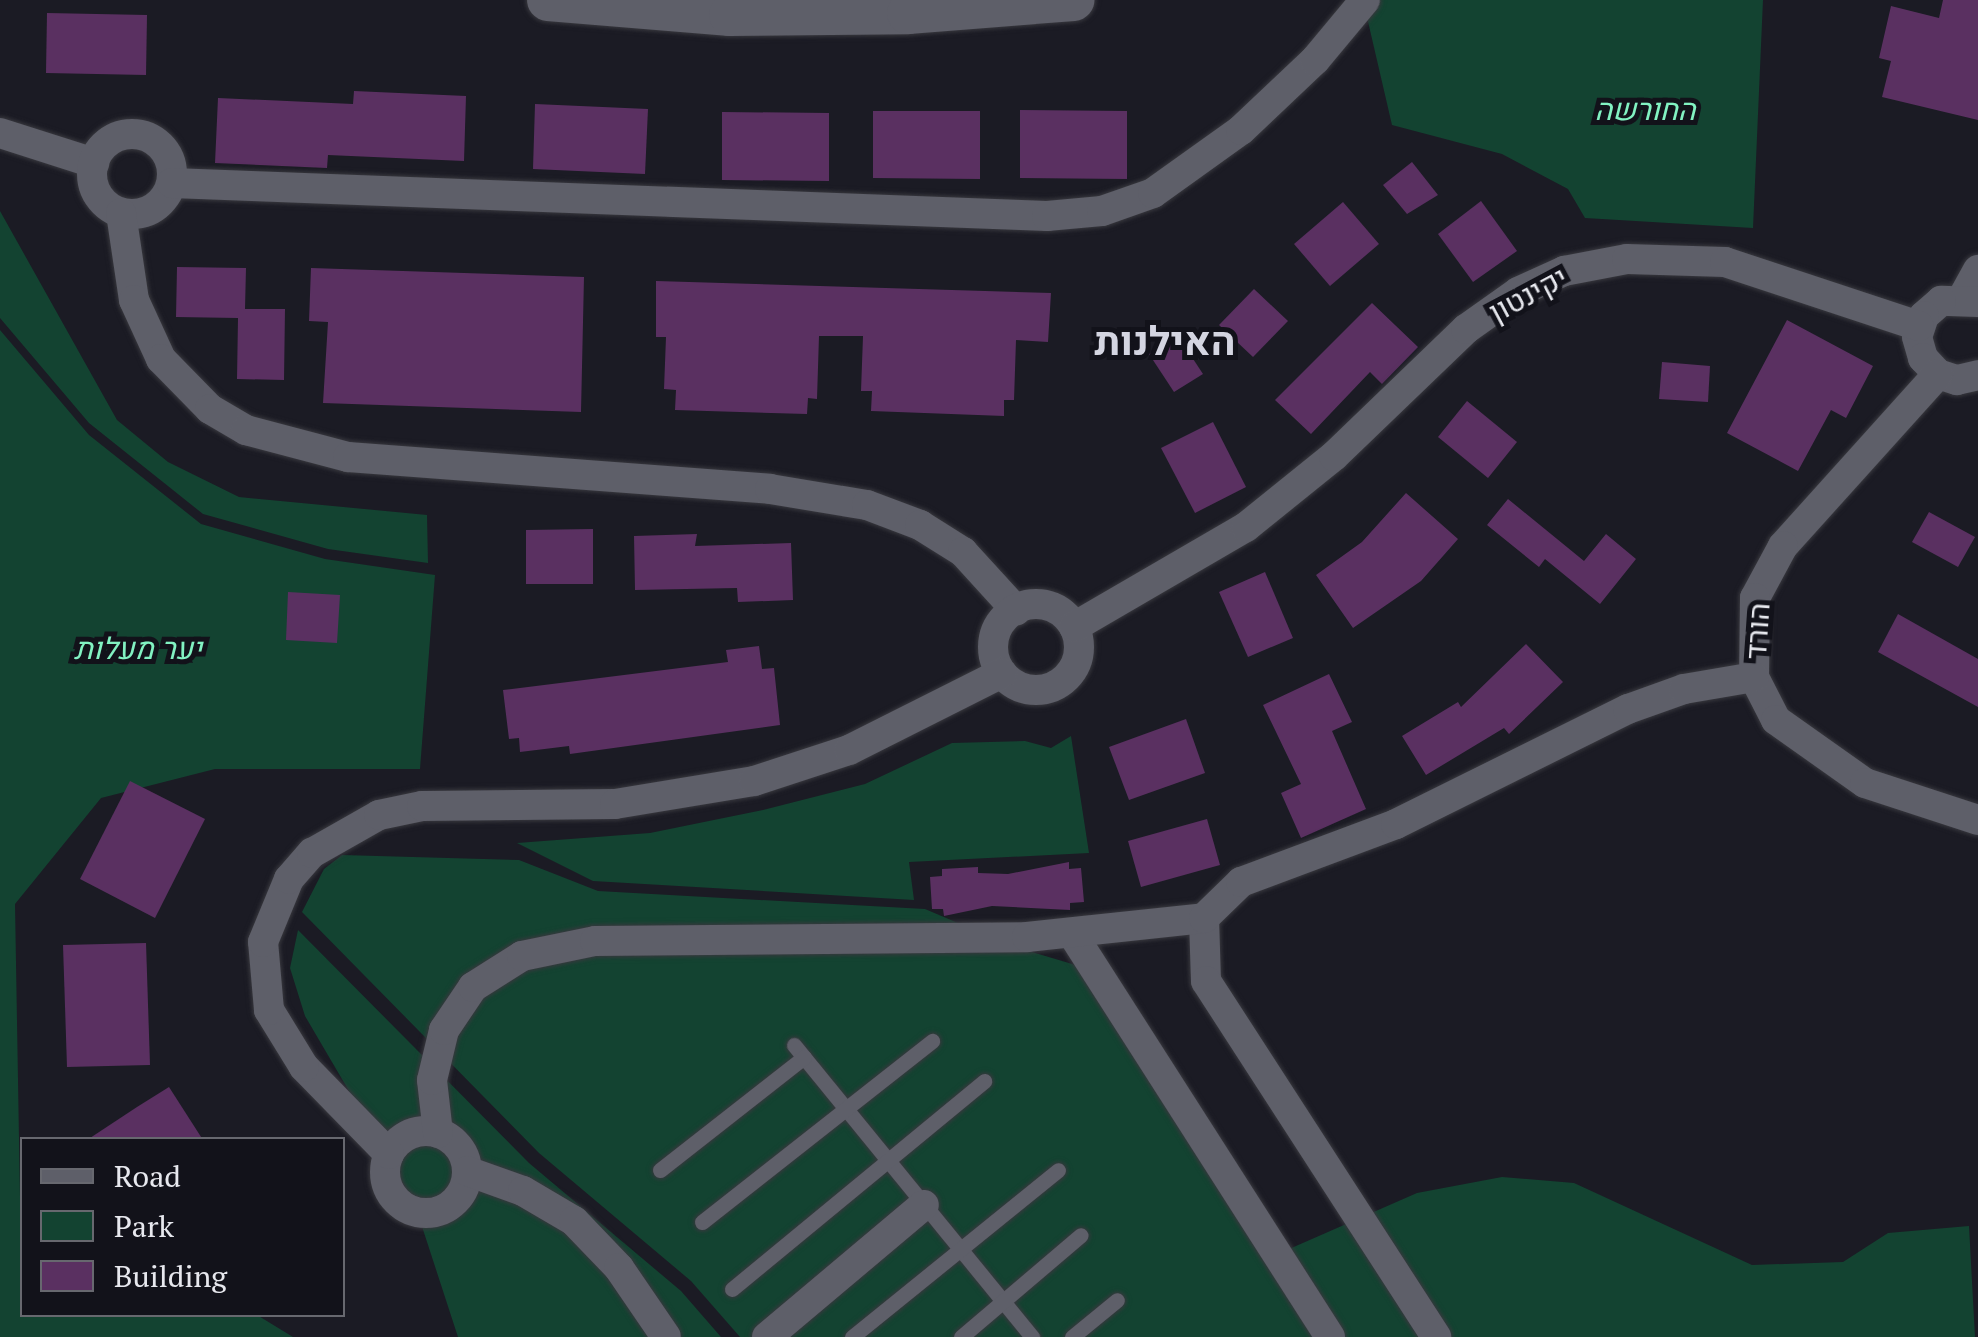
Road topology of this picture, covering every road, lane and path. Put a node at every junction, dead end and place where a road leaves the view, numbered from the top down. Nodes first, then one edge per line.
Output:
1 (548, 0) edge
2 (1073, 0) edge
3 (1366, 0) edge
4 (0, 133) edge
5 (94, 163) junction
6 (172, 182) junction
7 (121, 213) junction
8 (1978, 270) edge
9 (1970, 300) edge
10 (1919, 326) junction
11 (1938, 374) junction
12 (1978, 375) edge
13 (1016, 610) junction
14 (1074, 628) junction
15 (1002, 672) junction
16 (1754, 677) junction
17 (1978, 820) edge
18 (1204, 918) junction
19 (1073, 934) junction
20 (932, 1040) dead end
21 (984, 1080) dead end
22 (846, 1108) junction
23 (438, 1133) junction
24 (389, 1154) junction
25 (888, 1160) junction
26 (660, 1170) dead end
27 (1058, 1170) dead end
28 (466, 1172) junction
29 (924, 1205) junction
30 (702, 1222) dead end
31 (1082, 1236) dead end
32 (960, 1250) junction
33 (732, 1289) dead end
34 (1116, 1300) dead end
35 (1003, 1302) junction
36 (666, 1337) edge
37 (767, 1337) edge
38 (852, 1337) edge
39 (961, 1337) edge
40 (1032, 1337) edge
41 (1072, 1337) edge
42 (1330, 1337) edge
43 (1436, 1337) edge

1 - 2 main road
3 - 6 street
4 - 5 street
5 - 6 street
5 - 7 street
6 - 7 street
7 - 13 street
8 - 9 street
9 - 10 street
10 - 11 street
10 - 14 street, יקינטון
11 - 12 street
11 - 16 street, הורד
13 - 14 street
13 - 15 street
14 - 15 street
15 - 24 street
16 - 17 street, הורד
16 - 18 street
18 - 19 street
18 - 43 street
19 - 23 street
19 - 42 street
20 - 22 lane
21 - 25 lane
22 - 25 lane
22 - 26 lane
22 - 30 lane
23 - 24 street
23 - 28 street
24 - 28 street
25 - 29 lane
25 - 33 lane
27 - 32 lane
28 - 36 street
29 - 32 lane
29 - 37 street
31 - 35 lane
32 - 35 lane
32 - 38 lane
34 - 41 lane
35 - 39 lane
35 - 40 lane

